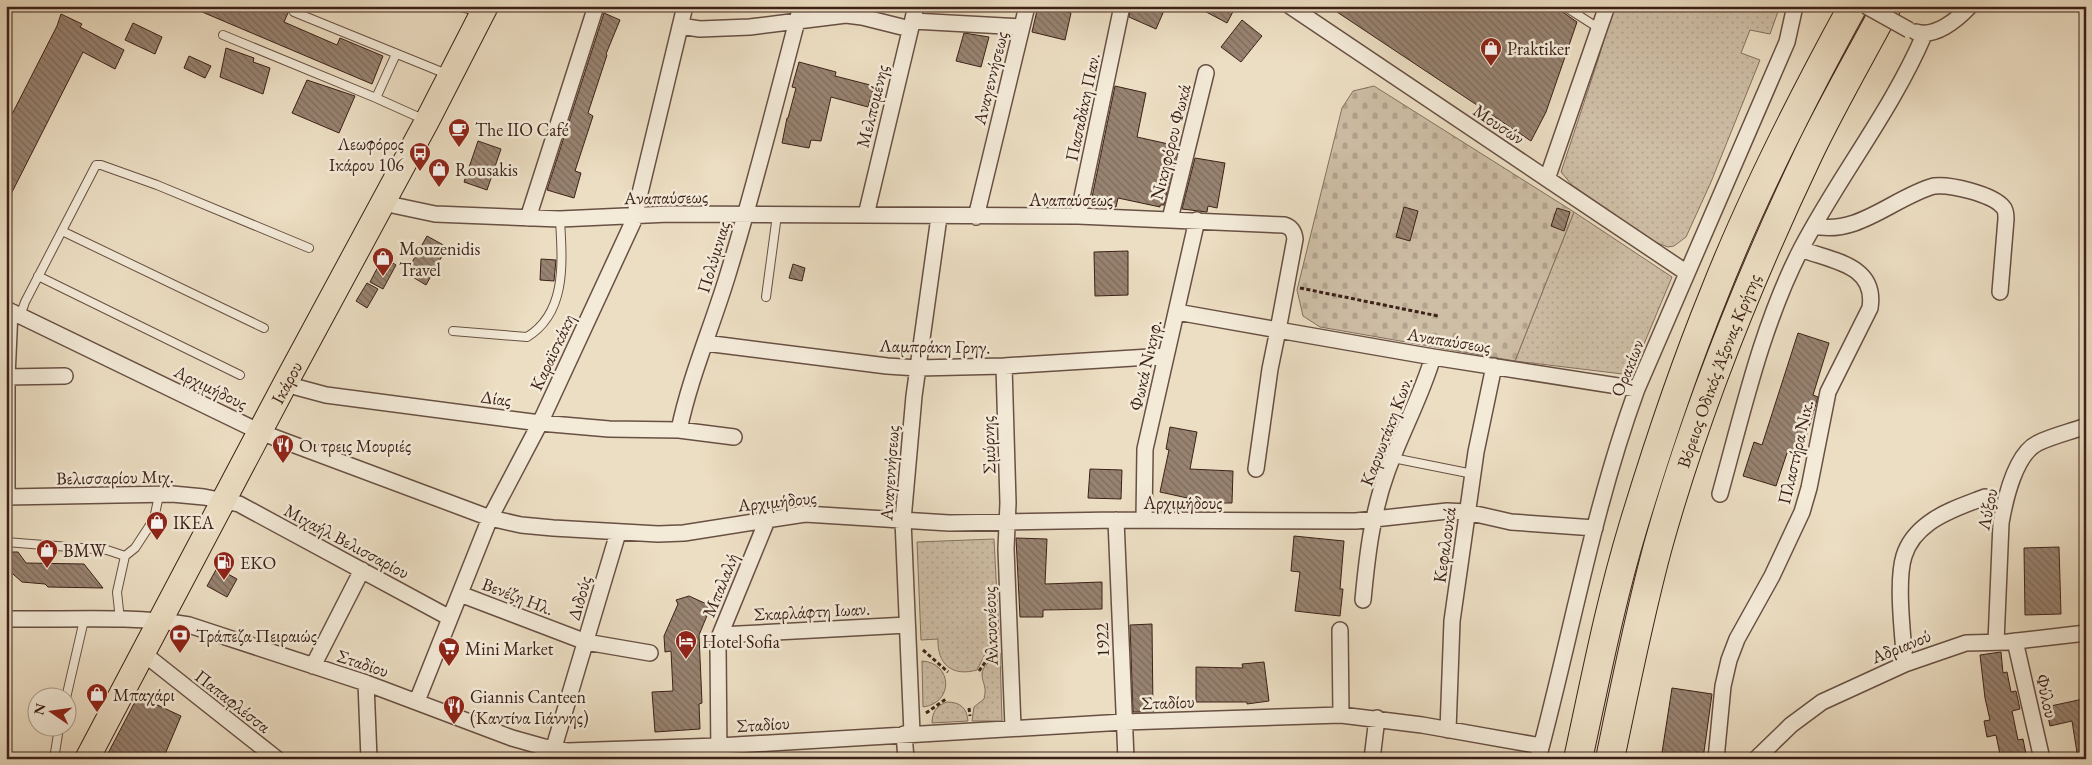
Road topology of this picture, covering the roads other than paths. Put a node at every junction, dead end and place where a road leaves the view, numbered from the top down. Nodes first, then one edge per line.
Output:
1 (458, 6) edge
2 (596, 6) edge
3 (801, 6) edge
4 (1027, 6) edge
5 (1122, 6) edge
6 (1290, 6) edge
7 (1564, 6) edge
8 (1607, 6) edge
9 (1795, 6) edge
10 (1853, 6) edge
11 (1866, 6) edge
12 (1887, 6) edge
13 (1970, 6) edge
14 (681, 8) edge
15 (485, 10) edge
16 (1578, 10) edge
17 (294, 12) dead end
18 (913, 19) edge
19 (797, 22) junction
20 (680, 26) junction
21 (1022, 27) junction
22 (1600, 29) junction
23 (1924, 34) junction
24 (223, 35) dead end
25 (396, 54) junction
26 (1206, 73) dead end
27 (450, 76) junction
28 (376, 98) junction
29 (427, 121) junction
30 (1547, 179) junction
31 (383, 203) junction
32 (745, 215) junction
33 (777, 215) junction
34 (866, 215) junction
35 (634, 216) junction
36 (1078, 216) junction
37 (939, 217) junction
38 (976, 217) junction
39 (528, 218) junction
40 (560, 219) junction
41 (1170, 219) junction
42 (1197, 220) junction
43 (1814, 226) junction
44 (62, 231) junction
45 (310, 248) dead end
46 (1801, 250) junction
47 (1687, 273) junction
48 (38, 276) junction
49 (2000, 292) dead end
50 (766, 297) dead end
51 (12, 312) edge
52 (1177, 312) junction
53 (264, 328) dead end
54 (1278, 330) junction
55 (453, 331) dead end
56 (705, 343) junction
57 (1166, 356) junction
58 (1433, 357) junction
59 (1004, 366) junction
60 (1494, 366) junction
61 (918, 368) junction
62 (240, 374) dead end
63 (65, 376) dead end
64 (6, 377) edge
65 (285, 384) junction
66 (1637, 389) junction
67 (540, 423) junction
68 (2086, 426) edge
69 (679, 430) junction
70 (260, 432) junction
71 (734, 437) dead end
72 (1393, 458) junction
73 (1256, 469) dead end
74 (1473, 474) junction
75 (159, 494) junction
76 (1720, 494) dead end
77 (1986, 497) dead end
78 (6, 498) edge
79 (225, 500) junction
80 (1467, 512) junction
81 (490, 518) junction
82 (768, 518) junction
83 (1375, 519) junction
84 (903, 520) junction
85 (1116, 520) junction
86 (1144, 520) junction
87 (1008, 523) junction
88 (1595, 528) junction
89 (618, 533) junction
90 (6, 542) edge
91 (125, 556) junction
92 (362, 570) junction
93 (460, 594) junction
94 (1363, 600) dead end
95 (450, 618) junction
96 (6, 619) edge
97 (84, 620) junction
98 (120, 620) junction
99 (160, 621) junction
100 (907, 625) junction
101 (1340, 630) dead end
102 (2086, 633) edge
103 (720, 635) junction
104 (586, 642) junction
105 (1996, 642) junction
106 (2015, 642) junction
107 (143, 653) junction
108 (650, 653) dead end
109 (1905, 664) junction
110 (313, 666) junction
111 (366, 683) junction
112 (68, 688) edge
113 (417, 701) junction
114 (1342, 715) junction
115 (1377, 718) junction
116 (1124, 722) junction
117 (1013, 727) junction
118 (1448, 730) junction
119 (908, 733) junction
120 (57, 738) edge
121 (719, 752) edge
122 (1540, 752) edge
123 (552, 754) edge
124 (54, 759) edge
125 (87, 759) edge
126 (277, 759) edge
127 (369, 759) edge
128 (906, 759) edge
129 (1126, 759) edge
130 (1372, 759) edge
131 (1578, 759) edge
132 (1610, 759) edge
133 (1716, 759) edge
134 (1756, 759) edge
135 (2042, 759) edge

1 - 15 lane
2 - 39 street
3 - 19 street, Πολύμνιας
4 - 21 street, Αναγεννήσεως
5 - 36 street, Πασαδάκη Παν.
6 - 30 street, Μουσών
7 - 16 lane
8 - 22 street
9 - 47 street, Ορακίων
10 - 131 highway, Βόρειος Οδικός Άξονας Κρήτης
11 - 23 street, bridge
12 - 132 highway, Βόρειος Οδικός Άξονας Κρήτης
13 - 23 street
14 - 20 street, Καραϊσκάκη
15 - 27 main road, Ικάρου
16 - 22 lane
17 - 25 lane
18 - 19 street
18 - 21 street
18 - 34 street, Μελπομένης
19 - 20 street
19 - 32 street, Πολύμνιας
20 - 35 street, Καραϊσκάκη
21 - 38 street, Αναγεννήσεως
22 - 30 street
23 - 43 street
24 - 28 lane
25 - 27 lane
25 - 28 lane
26 - 41 street, Νικηφόρου Φωκά
27 - 29 main road, Ικάρου
28 - 29 lane
29 - 31 main road, Ικάρου
30 - 47 street, Μουσών
31 - 39 street, Αναπαύσεως
31 - 65 main road, Ικάρου
32 - 33 street, Αναπαύσεως
32 - 35 street, Αναπαύσεως
32 - 56 street, Πολύμνιας
33 - 34 street, Αναπαύσεως
33 - 50 lane
34 - 37 street, Αναπαύσεως
35 - 40 street, Αναπαύσεως
35 - 67 street, Καραϊσκάκη
36 - 38 street, Αναπαύσεως
36 - 41 street, Αναπαύσεως
37 - 38 street, Αναπαύσεως
37 - 61 street, Αναγεννήσεως
39 - 40 street, Αναπαύσεως
40 - 55 lane
41 - 42 street, Αναπαύσεως
42 - 52 street, Φωκά Νικηφ.
42 - 54 street, Αναπαύσεως
43 - 46 street
43 - 49 street
44 - 45 lane
44 - 48 lane
44 - 53 lane
46 - 76 street
46 - 133 street, Πλαστήρα Νικ.
47 - 66 street, Ορακίων
48 - 51 lane
48 - 62 lane
51 - 64 street
51 - 70 street, Αρχιμήδους
52 - 54 street
52 - 57 street, Φωκά Νικηφ.
54 - 58 street, Αναπαύσεως
54 - 73 street
56 - 61 street, Λαμπράκη Γρηγ.
56 - 69 street, Πολύμνιας
57 - 59 street, Λαμπράκη Γρηγ.
57 - 86 street, Φωκά Νικηφ.
58 - 60 street, Αναπαύσεως
58 - 72 street, Καρυωτάκη Κων.
59 - 61 street, Λαμπράκη Γρηγ.
59 - 87 street, Σμύρνης
60 - 66 street, Αναπαύσεως
60 - 74 street, Κεφαλουκά
61 - 84 street, Αναγεννήσεως
63 - 64 street
64 - 78 street
65 - 67 street, Δίας
65 - 70 main road, Ικάρου
66 - 88 street, Ορακίων
67 - 69 street, Δίας
67 - 81 street, Καραϊσκάκη
68 - 105 street, Λύξου
69 - 71 street, Δίας
70 - 79 main road, Ικάρου
70 - 81 street, Αρχιμήδους
72 - 74 lane
72 - 83 street, Καρυωτάκη Κων.
74 - 80 street, Κεφαλουκά
75 - 78 street, Βελισσαρίου Μιχ.
75 - 79 street, Βελισσαρίου Μιχ.
75 - 91 lane
77 - 109 street
79 - 92 street, Μιχαήλ Βελισσαρίου
79 - 99 main road, Ικάρου
80 - 83 street, Αρχιμήδους
80 - 88 street, Αρχιμήδους
80 - 118 street, Κεφαλουκά
81 - 89 street, Αρχιμήδους
81 - 93 street, Καραϊσκάκη
82 - 84 street, Αρχιμήδους
82 - 89 street, Αρχιμήδους
82 - 103 street, Μπαλαλή
83 - 86 street, Αρχιμήδους
83 - 94 street, Καρυωτάκη Κων.
84 - 87 street, Αρχιμήδους
84 - 100 street, Αναγεννήσεως
85 - 86 street, Αρχιμήδους
85 - 87 street, Αρχιμήδους
85 - 116 street, 1922
87 - 117 street, Αλκυονέους
88 - 122 street, Ορακίων
89 - 104 street, Διδούς
90 - 91 lane
91 - 98 lane
92 - 95 street, Μιχαήλ Βελισσαρίου
92 - 110 street
93 - 95 street, Καραϊσκάκη
93 - 104 street, Βενέζη Ηλ.
95 - 113 street, Καραϊσκάκη
96 - 97 street, Σταδίου
97 - 98 street, Σταδίου
97 - 112 lane
98 - 99 street, Σταδίου
99 - 107 main road, Ικάρου
99 - 110 street, Σταδίου
100 - 103 street, Σκαρλάφτη Ιωαν.
100 - 119 street, Αναγεννήσεως
101 - 114 street
102 - 106 street, Αδριανού
103 - 121 street, Μπαλαλή
104 - 108 street, Βενέζη Ηλ.
104 - 123 street, Διδούς
105 - 106 street, Αδριανού
105 - 109 street, Αδριανού
106 - 135 street, Φύλου
107 - 125 main road, Ικάρου
107 - 126 street, Παπαφλέσσα
109 - 134 street, Αδριανού
110 - 111 street, Σταδίου
111 - 113 street, Σταδίου
111 - 127 street
113 - 123 street, Σταδίου
114 - 115 street, Σταδίου
114 - 116 street, Σταδίου
115 - 118 street, Σταδίου
115 - 130 street
116 - 117 street, Σταδίου
116 - 129 street, 1922
117 - 119 street, Σταδίου
118 - 122 street, Σταδίου
119 - 121 street, Σταδίου
119 - 128 street, Αναγεννήσεως
120 - 124 lane
121 - 123 street, Σταδίου

